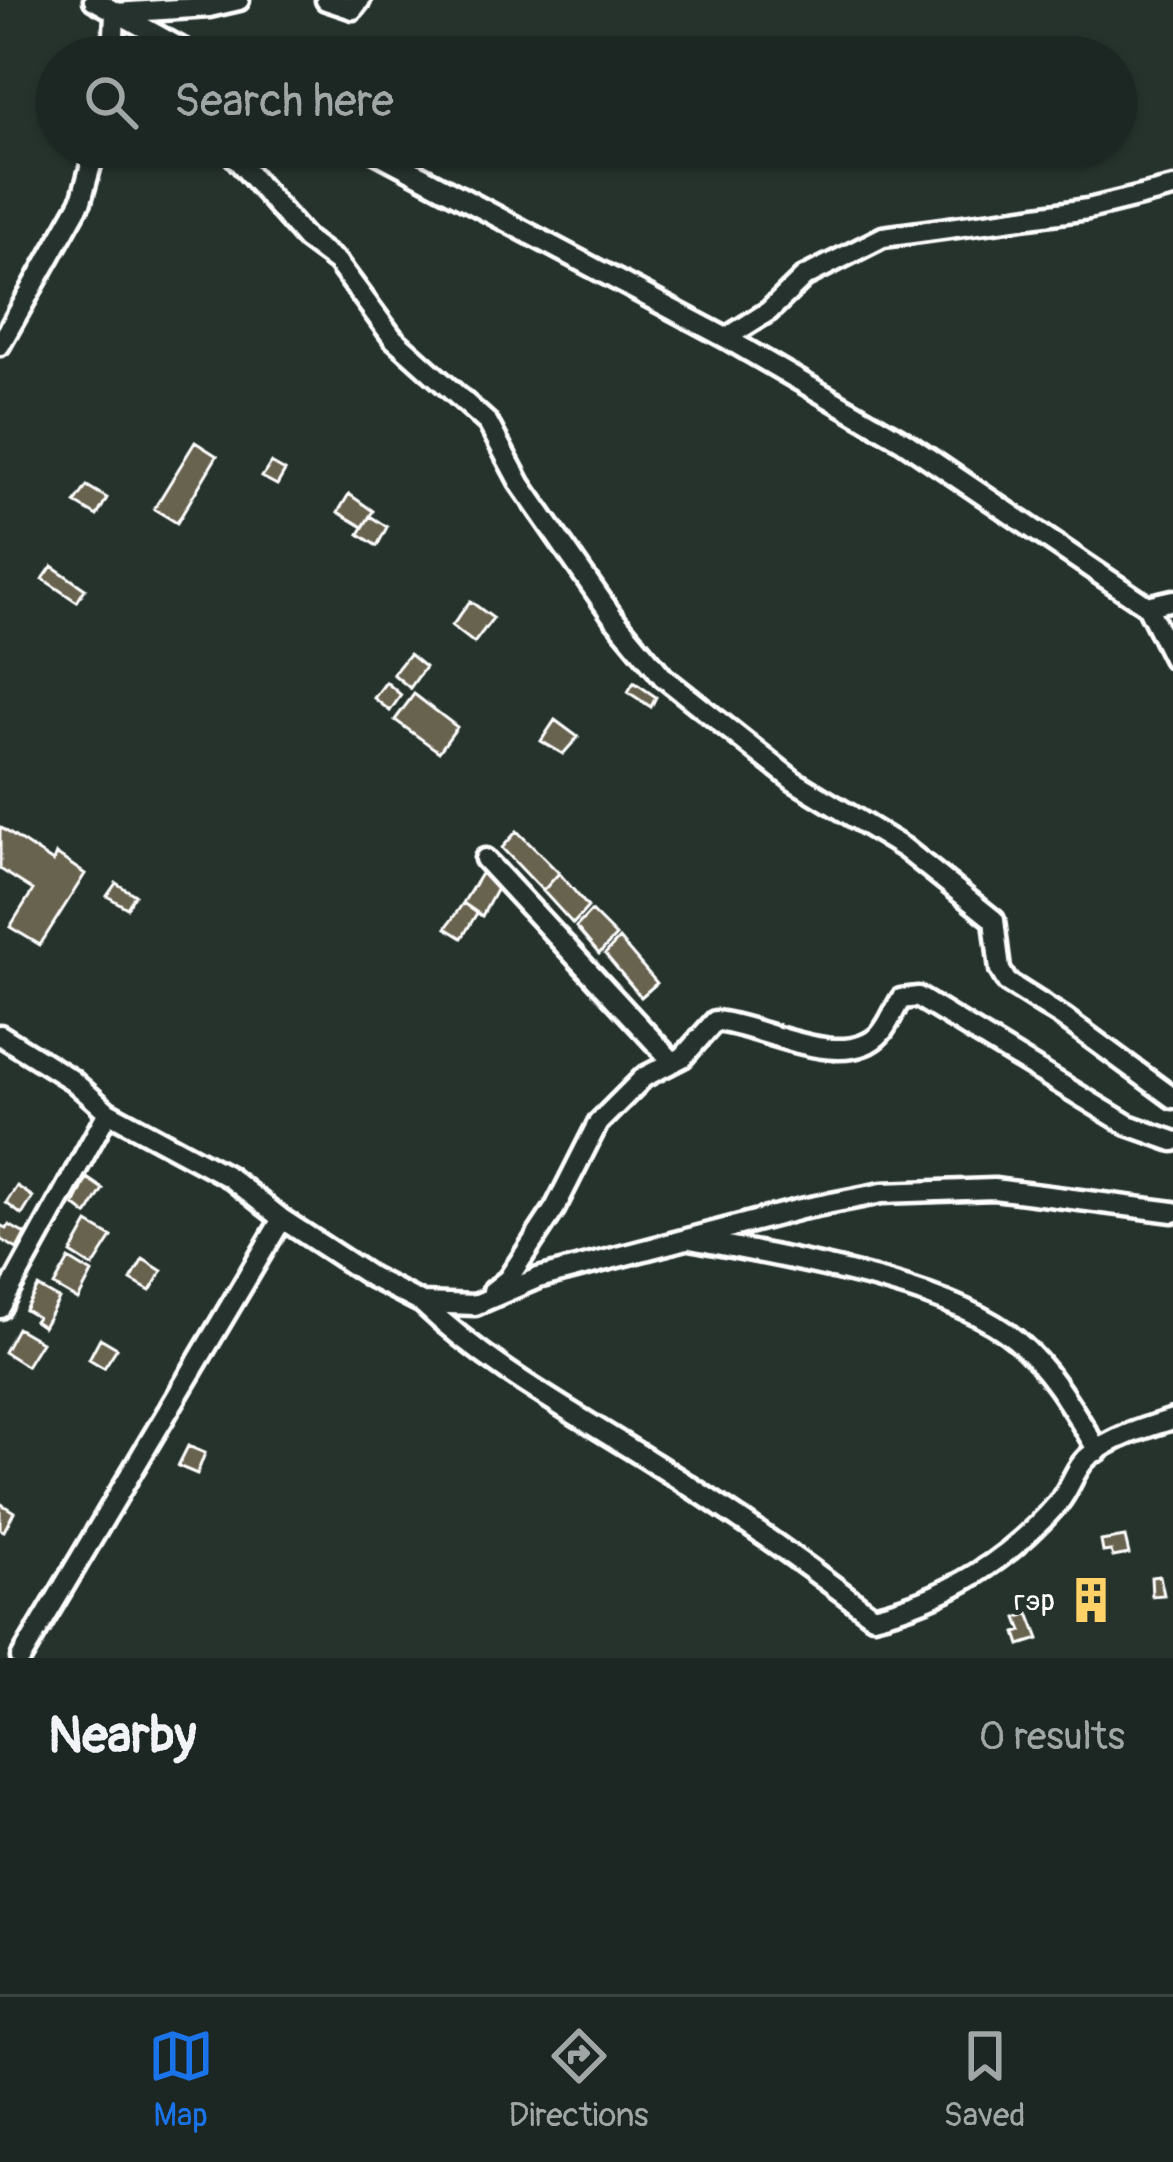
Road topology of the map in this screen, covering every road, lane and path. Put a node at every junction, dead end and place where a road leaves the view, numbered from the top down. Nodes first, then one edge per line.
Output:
1 (94, 0) edge
2 (239, 0) edge
3 (326, 0) edge
4 (360, 0) edge
5 (115, 13) junction
6 (114, 36) edge
7 (158, 36) edge
8 (90, 168) edge
9 (244, 168) edge
10 (405, 168) edge
11 (1173, 188) edge
12 (725, 338) junction
13 (0, 345) edge
14 (1173, 600) edge
15 (1148, 606) junction
16 (1173, 658) edge
17 (484, 859) dead end
18 (0, 1035) edge
19 (673, 1062) junction
20 (1173, 1098) edge
21 (108, 1112) junction
22 (1173, 1142) edge
23 (1173, 1211) edge
24 (282, 1219) junction
25 (686, 1238) junction
26 (422, 1303) junction
27 (475, 1306) junction
28 (0, 1308) edge
29 (1173, 1419) edge
30 (1098, 1451) junction
31 (21, 1658) edge

1 - 5 street
2 - 5 street
3 - 4 street
5 - 6 street
5 - 7 street
8 - 13 street
9 - 20 street
10 - 12 street
11 - 12 street
12 - 15 street
14 - 15 street
15 - 16 street
17 - 19 street
18 - 21 street
19 - 22 street
19 - 27 street
21 - 24 street
21 - 28 street
23 - 25 street
24 - 26 street
24 - 31 street
25 - 27 street
25 - 30 street
26 - 27 street
26 - 30 street
29 - 30 street

